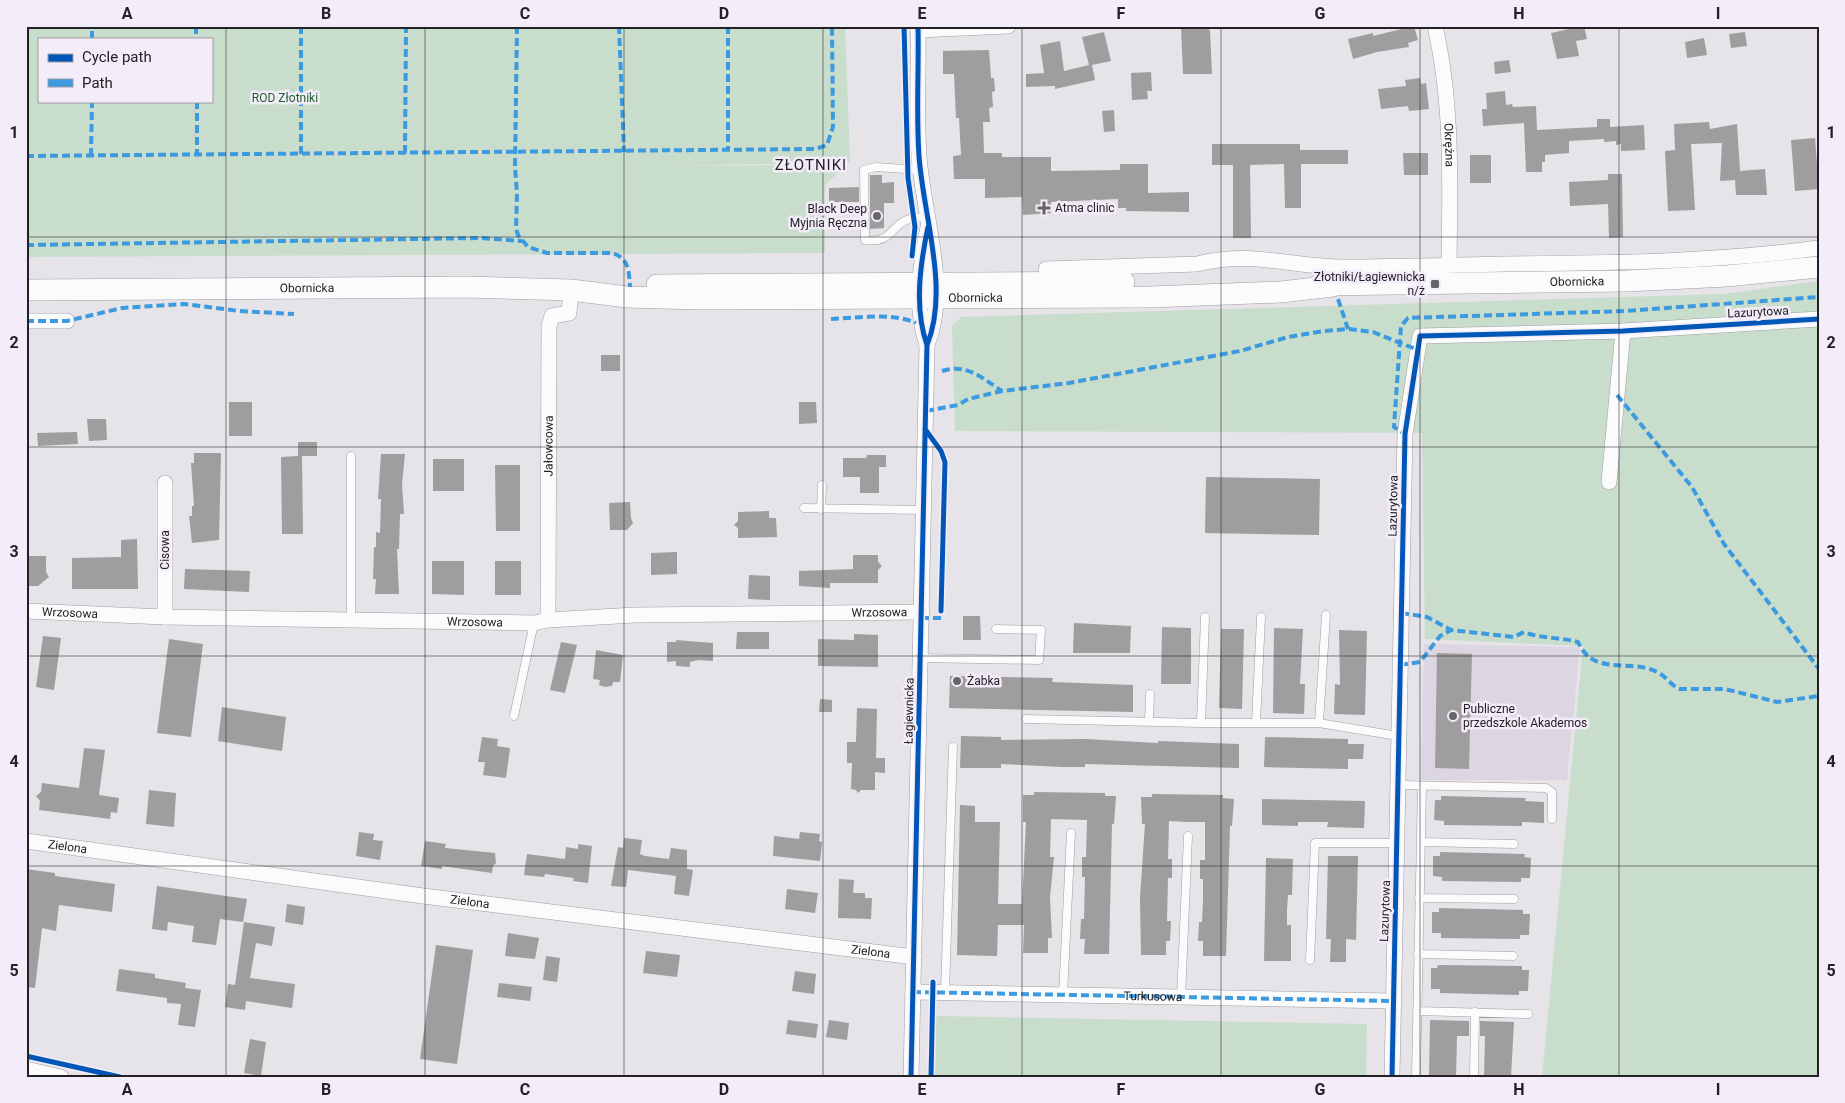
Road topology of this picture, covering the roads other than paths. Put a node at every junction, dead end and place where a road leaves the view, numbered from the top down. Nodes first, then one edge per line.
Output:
1 (1008, 26) edge
2 (1435, 26) edge
3 (918, 28) edge
4 (920, 170) junction
5 (927, 222) junction
6 (1819, 248) edge
7 (1449, 265) junction
8 (1819, 267) edge
9 (1046, 268) dead end
10 (26, 290) edge
11 (579, 290) junction
12 (928, 291) junction
13 (1819, 319) edge
14 (26, 321) edge
15 (67, 321) dead end
16 (1623, 331) junction
17 (351, 456) dead end
18 (1609, 482) dead end
19 (165, 483) dead end
20 (822, 485) dead end
21 (804, 508) dead end
22 (822, 509) junction
23 (923, 510) junction
24 (26, 611) edge
25 (922, 612) junction
26 (1326, 615) dead end
27 (165, 617) junction
28 (1205, 617) dead end
29 (1261, 617) dead end
30 (351, 620) junction
31 (541, 622) junction
32 (996, 629) dead end
33 (920, 658) junction
34 (1150, 694) dead end
35 (514, 716) dead end
36 (1026, 719) dead end
37 (1148, 722) junction
38 (1201, 723) junction
39 (1256, 723) junction
40 (1319, 723) junction
41 (1398, 736) junction
42 (953, 747) dead end
43 (1398, 785) junction
44 (1422, 786) junction
45 (1552, 819) dead end
46 (1071, 833) dead end
47 (1188, 836) dead end
48 (26, 840) edge
49 (1421, 842) junction
50 (1397, 843) junction
51 (1514, 844) dead end
52 (1419, 898) junction
53 (1514, 899) dead end
54 (1418, 954) junction
55 (1513, 956) dead end
56 (914, 957) junction
57 (1310, 960) dead end
58 (913, 992) junction
59 (945, 992) junction
60 (1063, 995) junction
61 (1181, 998) junction
62 (1393, 1001) junction
63 (1417, 1011) junction
64 (1475, 1012) junction
65 (1528, 1014) dead end
66 (26, 1069) edge
67 (61, 1077) edge
68 (911, 1077) edge
69 (1392, 1077) edge
70 (1416, 1077) edge
71 (1474, 1077) edge

1 - 3 street
2 - 7 street, Okrężna
3 - 4 street, Łagiewnicka
4 - 5 street, Łagiewnicka
4 - 5 lane
5 - 12 street, Łagiewnicka
6 - 7 street
7 - 9 street
8 - 12 main road, Obornicka
10 - 11 main road, Obornicka
11 - 12 main road, Obornicka
11 - 31 street, Jałowcowa
12 - 23 street, Łagiewnicka
13 - 16 street, Lazurytowa
14 - 15 street
16 - 18 street
16 - 41 street, Lazurytowa
17 - 30 lane
19 - 27 street, Cisowa
20 - 22 lane
21 - 22 lane
22 - 23 lane
23 - 25 street, Łagiewnicka
24 - 27 street, Wrzosowa
25 - 31 street, Wrzosowa
25 - 33 street, Łagiewnicka
26 - 40 lane
27 - 30 street, Wrzosowa
28 - 38 lane
29 - 39 lane
30 - 31 street, Wrzosowa
31 - 35 lane
32 - 33 lane
33 - 56 street, Łagiewnicka
34 - 37 lane
36 - 37 lane
37 - 38 lane
38 - 39 lane
39 - 40 lane
40 - 41 lane
41 - 43 street, Lazurytowa
42 - 59 lane
43 - 44 lane
43 - 50 street, Lazurytowa
44 - 45 lane
44 - 49 lane
46 - 60 lane
47 - 61 lane
48 - 56 street, Zielona
49 - 51 lane
49 - 52 lane
50 - 57 lane
50 - 62 street, Lazurytowa
52 - 53 lane
52 - 54 lane
54 - 55 lane
54 - 63 lane
56 - 58 street, Łagiewnicka
58 - 59 street, Turkusowa
58 - 68 street, Łagiewnicka
59 - 60 street, Turkusowa
60 - 61 street, Turkusowa
61 - 62 street, Turkusowa
62 - 69 street, Lazurytowa
63 - 64 lane
63 - 70 lane
64 - 65 lane
64 - 71 lane
66 - 67 street

